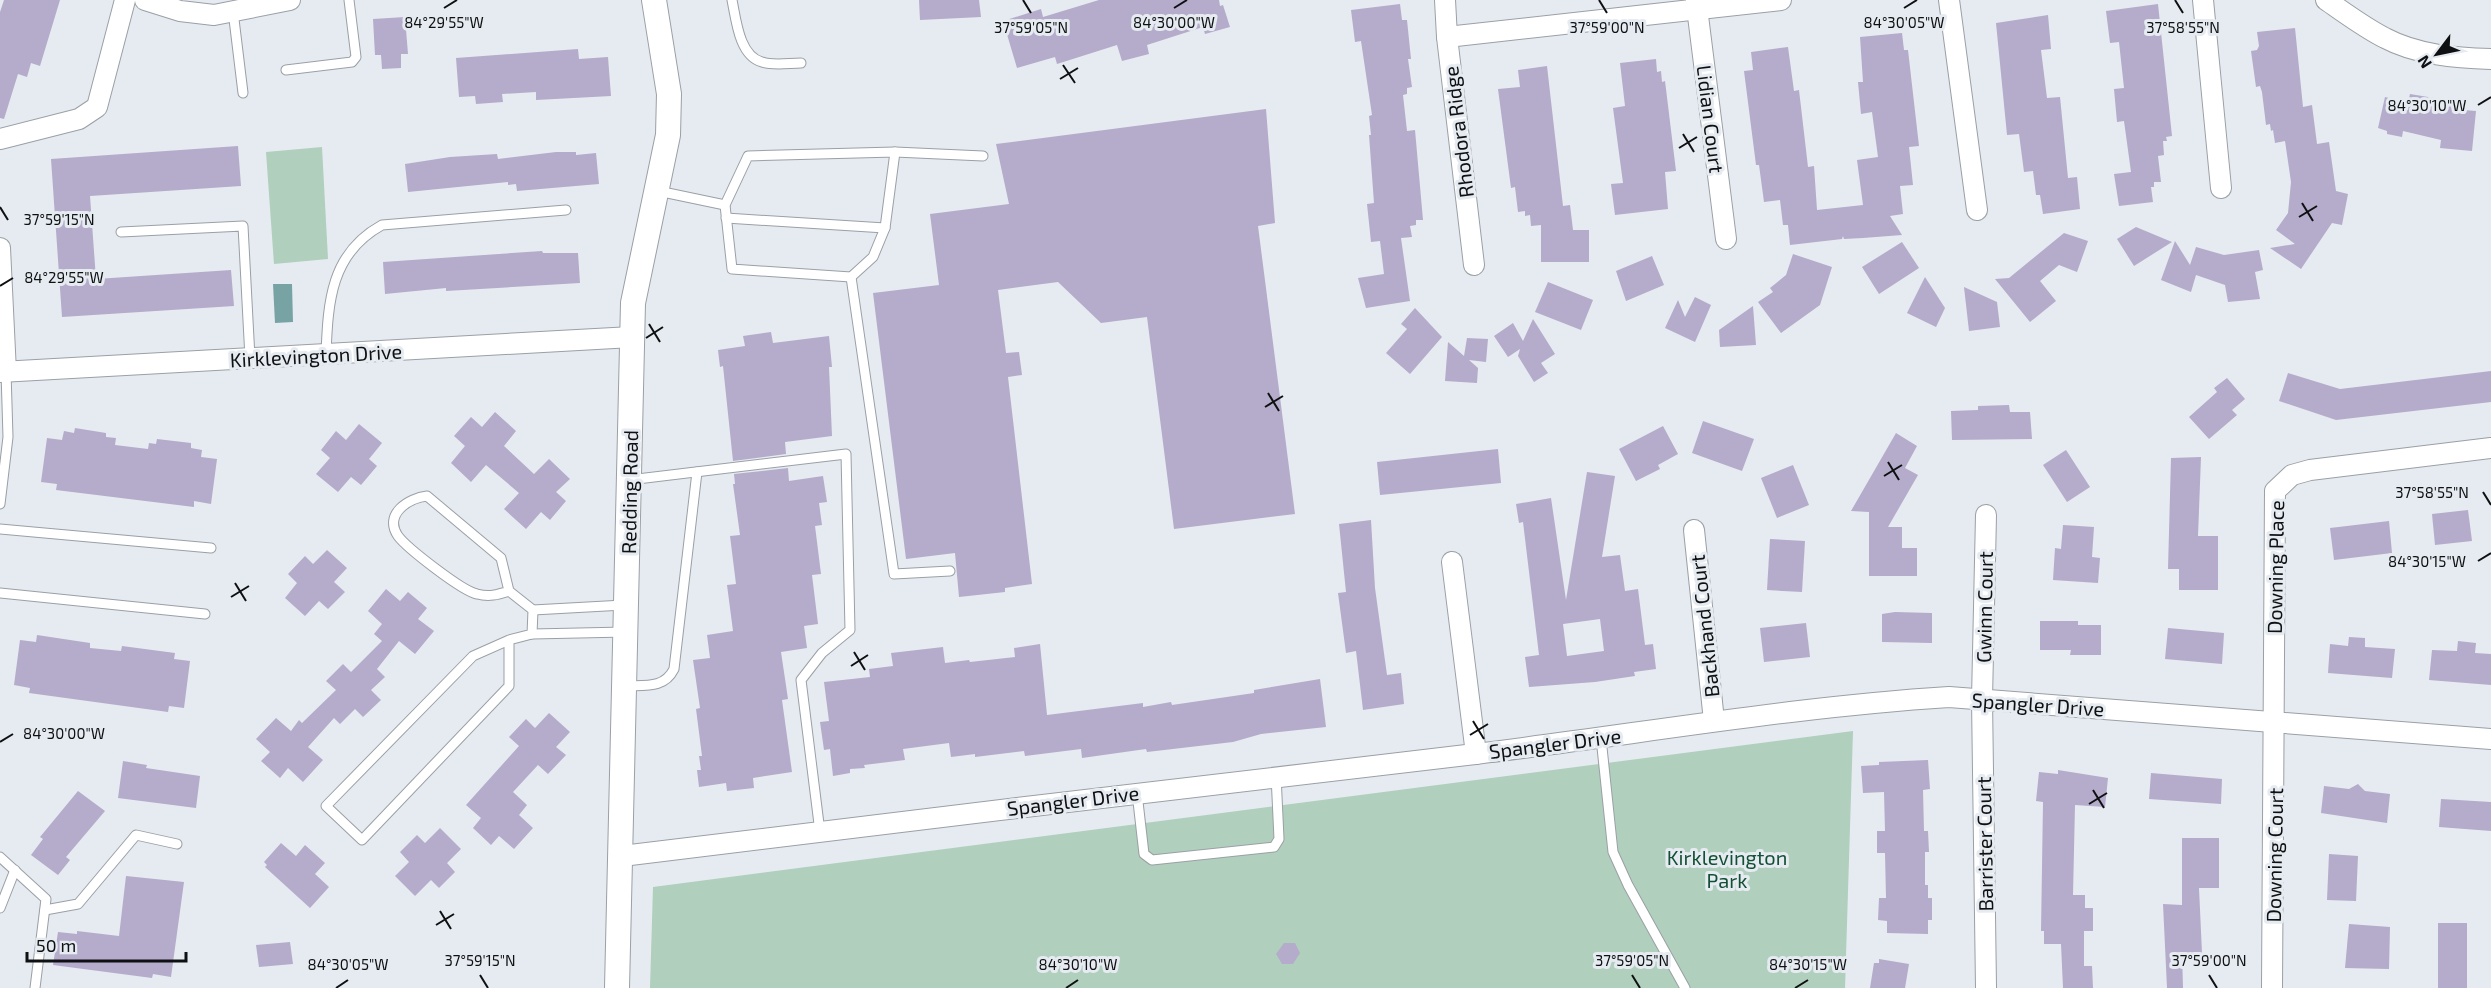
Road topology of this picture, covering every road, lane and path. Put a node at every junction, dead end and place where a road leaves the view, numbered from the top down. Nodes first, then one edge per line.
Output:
1 (125, 0) edge
2 (145, 0) edge
3 (290, 0) edge
4 (349, 0) edge
5 (654, 0) edge
6 (732, 0) edge
7 (1445, 0) edge
8 (1781, 0) edge
9 (1949, 0) edge
10 (2203, 0) edge
11 (2326, 0) edge
12 (265, 3) edge
13 (1697, 5) edge
14 (233, 11) junction
15 (1447, 37) junction
16 (2491, 59) edge
17 (801, 63) dead end
18 (286, 70) dead end
19 (243, 93) dead end
20 (0, 139) edge
21 (895, 152) junction
22 (982, 156) dead end
23 (2221, 188) dead end
24 (658, 191) junction
25 (725, 205) junction
26 (566, 210) dead end
27 (1977, 210) dead end
28 (726, 219) junction
29 (885, 228) junction
30 (121, 232) dead end
31 (1726, 238) dead end
32 (0, 248) edge
33 (1474, 265) dead end
34 (851, 277) junction
35 (632, 337) junction
36 (326, 354) junction
37 (250, 358) junction
38 (3, 372) edge
39 (2491, 448) edge
40 (697, 472) junction
41 (629, 480) junction
42 (1, 493) edge
43 (0, 504) edge
44 (1986, 515) dead end
45 (0, 529) edge
46 (1694, 530) dead end
47 (211, 548) dead end
48 (1452, 562) dead end
49 (950, 571) dead end
50 (508, 591) junction
51 (0, 593) edge
52 (627, 605) junction
53 (533, 610) junction
54 (205, 614) dead end
55 (626, 632) junction
56 (532, 634) junction
57 (509, 640) junction
58 (625, 686) junction
59 (1982, 699) junction
60 (1714, 722) junction
61 (2275, 723) junction
62 (1601, 738) junction
63 (2491, 740) edge
64 (1476, 754) junction
65 (1276, 775) junction
66 (1136, 792) junction
67 (820, 832) junction
68 (177, 844) dead end
69 (622, 856) junction
70 (0, 857) edge
71 (15, 870) junction
72 (0, 908) edge
73 (45, 910) junction
74 (35, 988) edge
75 (617, 988) edge
76 (1685, 988) edge
77 (1986, 988) edge
78 (2272, 988) edge

1 - 20 street
2 - 14 street
3 - 12 street
4 - 18 lane
5 - 24 street, Redding Road
6 - 17 lane
7 - 15 street, Rhodora Ridge
8 - 13 street
9 - 27 street
10 - 23 street
11 - 16 street
12 - 14 street
13 - 15 street
13 - 31 street, Lidian Court
14 - 19 lane
15 - 33 street, Rhodora Ridge
21 - 22 lane
21 - 25 lane
21 - 29 lane
24 - 25 lane
24 - 35 street, Redding Road
25 - 28 lane
26 - 36 lane
28 - 29 lane
28 - 34 lane
29 - 34 lane
30 - 37 lane
32 - 38 street
34 - 49 lane
35 - 36 street, Kirklevington Drive
35 - 41 street, Redding Road
36 - 37 street, Kirklevington Drive
37 - 38 street, Kirklevington Drive
38 - 42 lane
39 - 61 street, Downing Place
40 - 41 lane
40 - 58 lane
40 - 67 lane
41 - 52 street, Redding Road
42 - 43 lane
44 - 59 street, Gwinn Court
45 - 47 lane
46 - 60 street, Backhand Court
48 - 64 street
50 - 50 lane
50 - 53 lane
51 - 54 lane
52 - 53 lane
52 - 55 street, Redding Road
53 - 56 lane
55 - 56 lane
55 - 58 street, Redding Road
56 - 57 lane
57 - 57 lane
58 - 69 street, Redding Road
59 - 60 street, Spangler Drive
59 - 61 street, Spangler Drive
59 - 77 street, Barrister Court
60 - 62 street, Spangler Drive
61 - 63 street, Spangler Drive
61 - 78 street, Downing Court
62 - 64 street, Spangler Drive
62 - 76 lane
64 - 65 street, Spangler Drive
65 - 66 street, Spangler Drive
65 - 66 lane
66 - 67 street, Spangler Drive
67 - 69 street, Spangler Drive
68 - 73 lane
69 - 75 street, Redding Road
70 - 71 lane
71 - 72 lane
71 - 73 lane
73 - 74 lane

